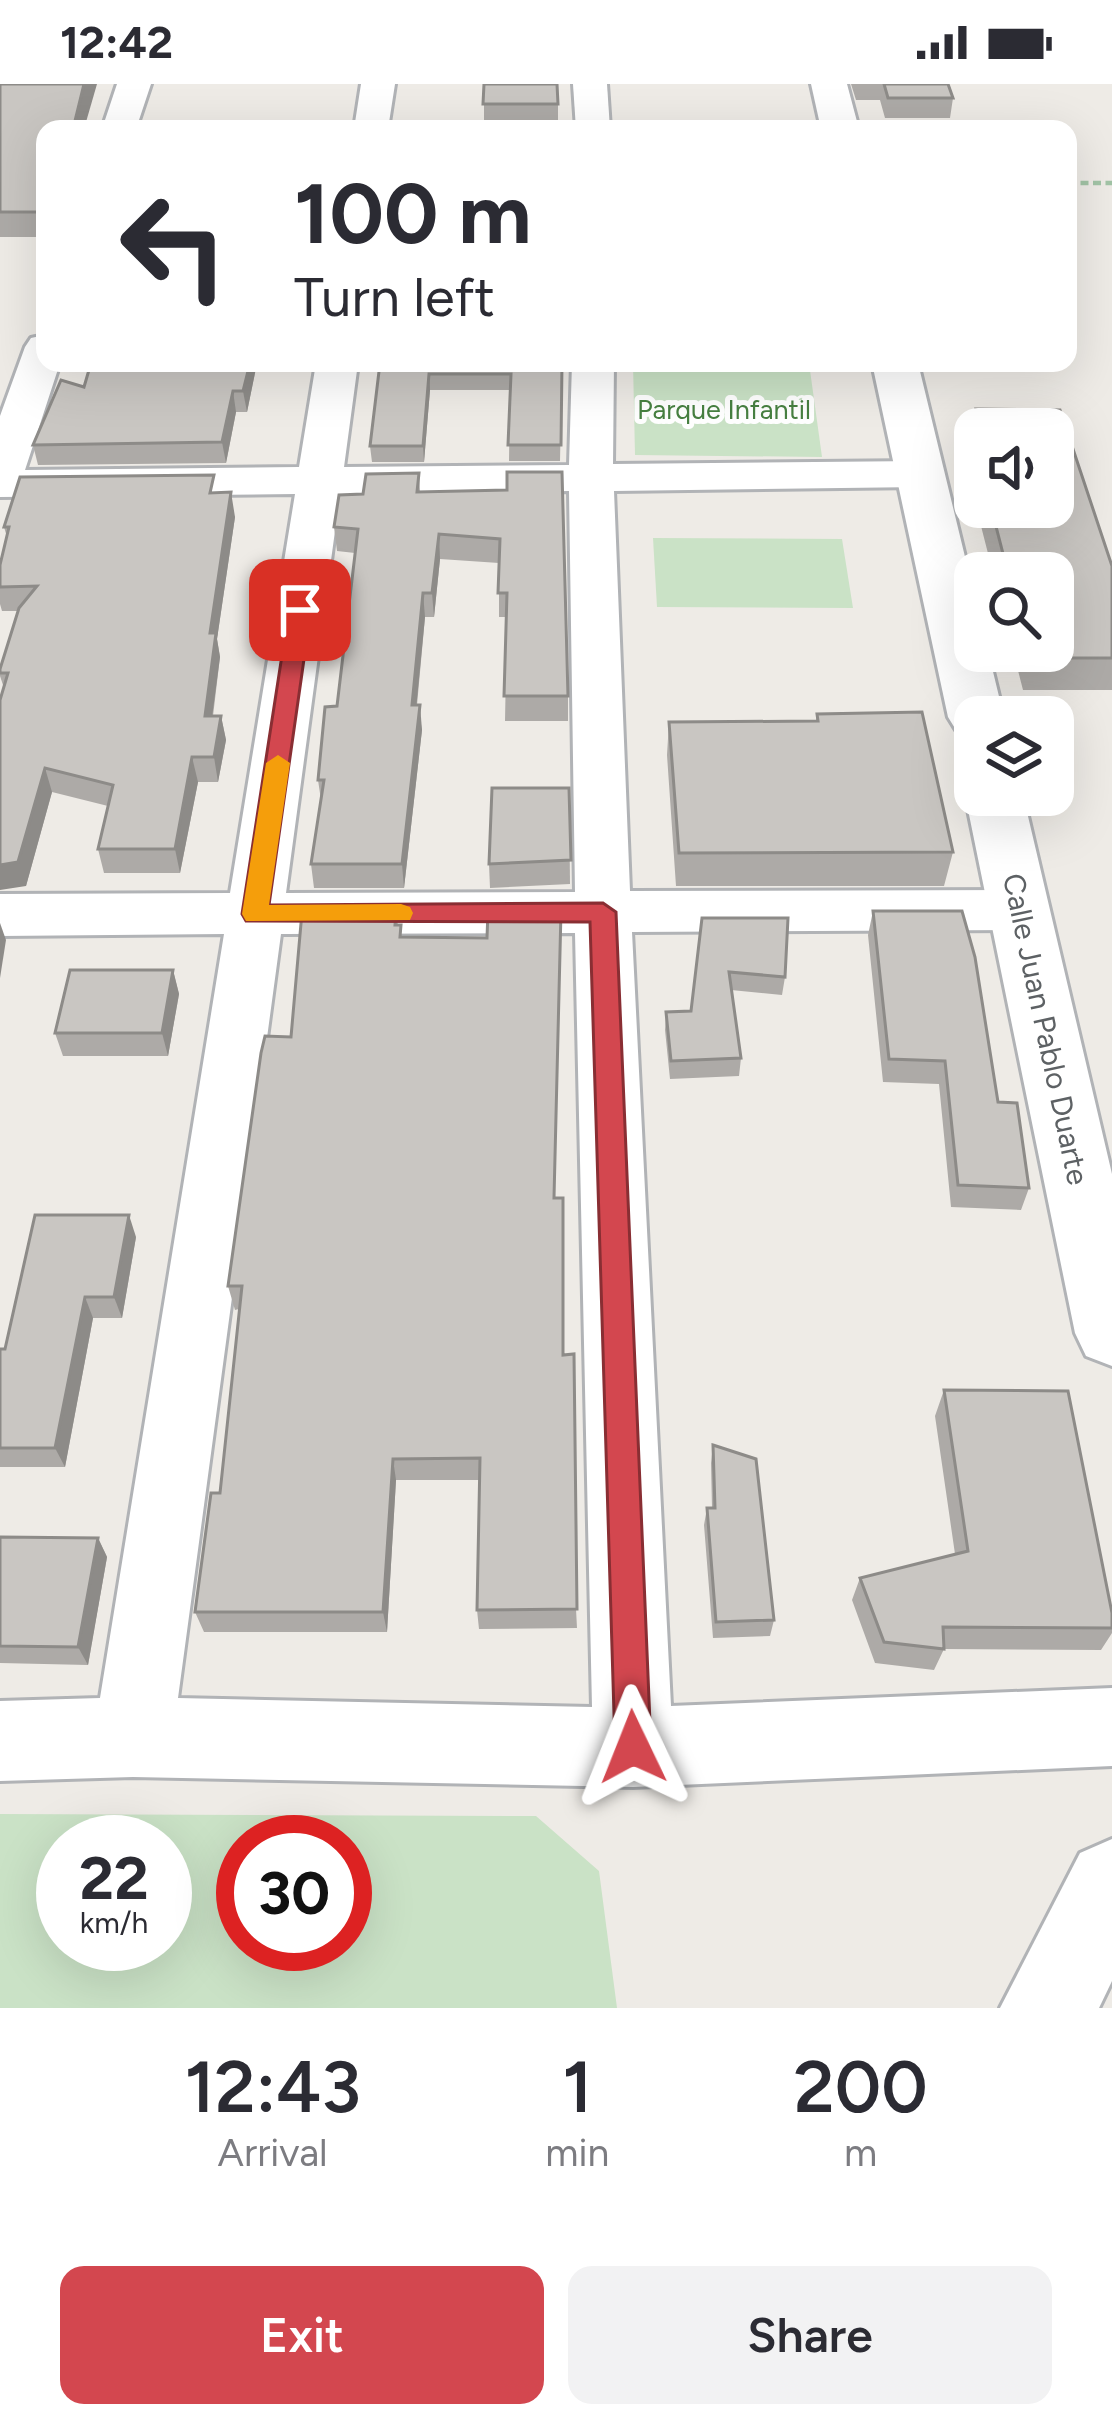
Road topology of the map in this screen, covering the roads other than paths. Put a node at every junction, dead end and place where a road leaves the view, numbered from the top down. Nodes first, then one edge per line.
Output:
1 (134, 84) edge
2 (378, 84) edge
3 (590, 84) edge
4 (829, 84) edge
5 (122, 120) edge
6 (372, 120) edge
7 (592, 120) edge
8 (838, 120) edge
9 (36, 372) edge
10 (336, 372) edge
11 (593, 372) edge
12 (897, 372) edge
13 (921, 474) junction
14 (591, 478) junction
15 (0, 481) edge
16 (320, 481) junction
17 (971, 696) edge
18 (999, 816) edge
19 (1020, 910) junction
20 (603, 912) junction
21 (255, 914) junction
22 (0, 915) edge
23 (1112, 1333) edge
24 (1112, 1727) edge
25 (134, 1738) junction
26 (0, 1741) edge
27 (633, 1747) junction
28 (1112, 1886) edge
29 (1048, 2008) edge

1 - 5 street
2 - 6 street
3 - 7 street
4 - 8 street
9 - 15 street
10 - 16 street
11 - 14 street
12 - 13 street
13 - 14 street
13 - 17 street
14 - 16 street
14 - 20 street
15 - 16 street
16 - 21 street
18 - 19 street, Calle Juan Pablo Duarte
19 - 20 street
19 - 23 street, Calle Juan Pablo Duarte
20 - 21 street
20 - 27 street
21 - 22 street
21 - 25 street
24 - 27 street
25 - 26 street
25 - 27 street
28 - 29 street

